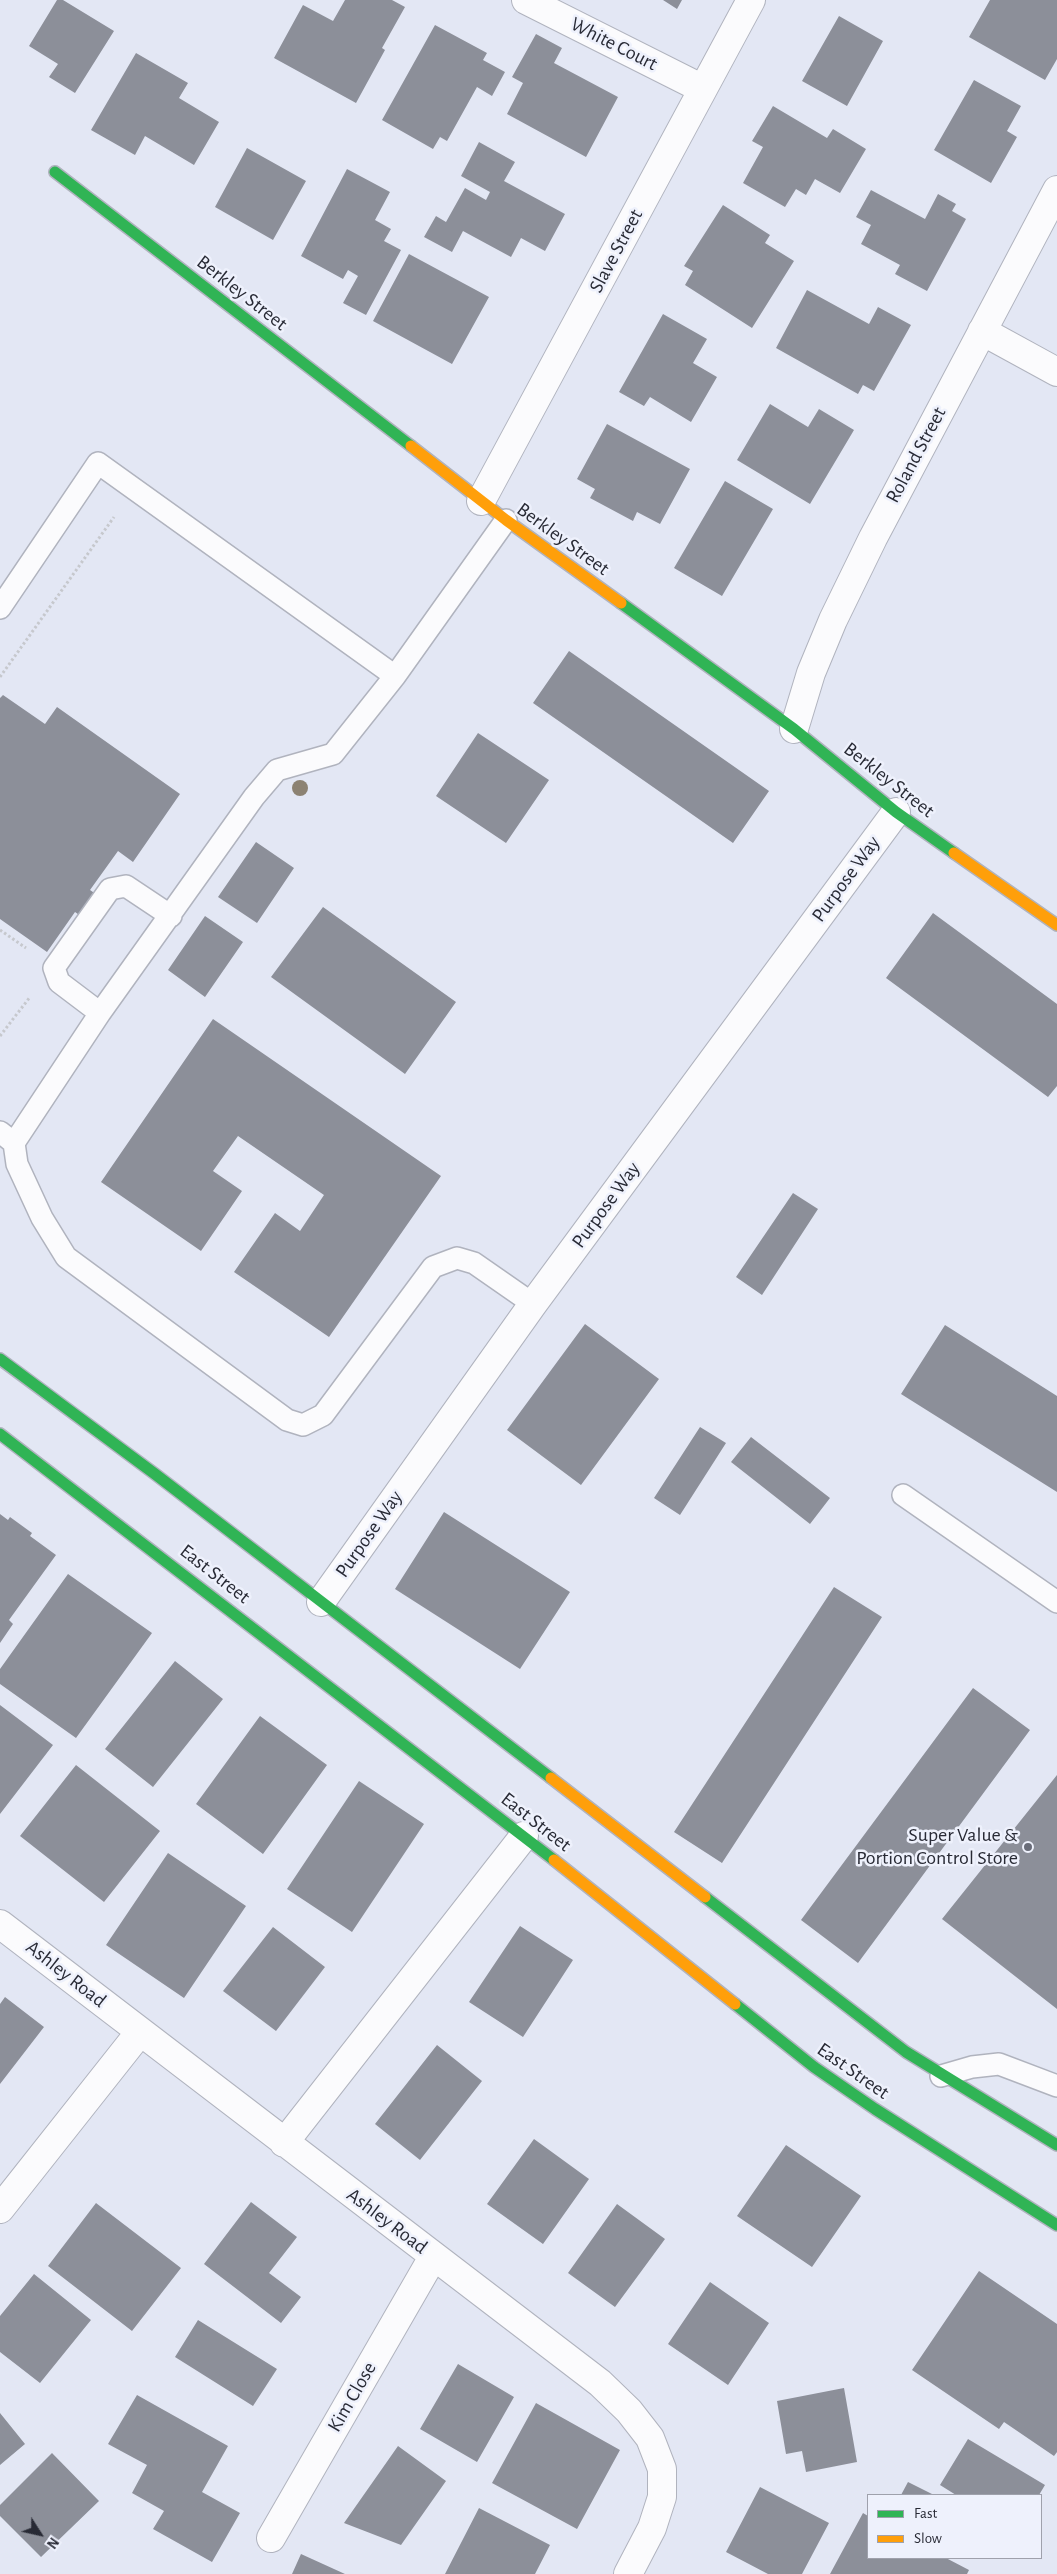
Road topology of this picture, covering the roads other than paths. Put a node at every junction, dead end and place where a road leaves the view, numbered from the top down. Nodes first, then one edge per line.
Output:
1 (526, 0) edge
2 (751, 0) edge
3 (703, 89) junction
4 (55, 172) dead end
5 (1057, 190) edge
6 (982, 331) junction
7 (1057, 372) edge
8 (481, 502) junction
9 (506, 520) junction
10 (0, 608) edge
11 (395, 676) junction
12 (794, 729) junction
13 (896, 812) junction
14 (171, 916) junction
15 (1057, 925) edge
16 (100, 1013) junction
17 (7, 1137) edge
18 (533, 1304) junction
19 (0, 1359) edge
20 (0, 1434) edge
21 (903, 1496) dead end
22 (321, 1602) junction
23 (1057, 1602) edge
24 (524, 1836) junction
25 (0, 1924) edge
26 (140, 2032) junction
27 (941, 2076) junction
28 (1057, 2086) edge
29 (284, 2143) junction
30 (1057, 2145) edge
31 (0, 2209) edge
32 (1057, 2225) edge
33 (434, 2257) junction
34 (272, 2538) dead end
35 (628, 2574) edge

1 - 3 street, White Court
2 - 3 street, Slave Street
3 - 8 street, Slave Street
4 - 8 main road, Berkley Street
5 - 6 street, Roland Street
6 - 7 street
6 - 12 street, Roland Street
8 - 9 main road, Berkley Street
9 - 11 lane
9 - 12 main road, Berkley Street
10 - 11 lane
11 - 14 lane
12 - 13 main road, Berkley Street
13 - 15 main road, Berkley Street
13 - 18 street, Purpose Way
14 - 16 lane
14 - 16 lane
16 - 17 lane
17 - 18 lane
18 - 22 street, Purpose Way
19 - 22 main road
20 - 24 main road, East Street
21 - 23 lane
22 - 27 main road
24 - 29 street
24 - 32 main road, East Street
25 - 26 street, Ashley Road
26 - 29 street, Ashley Road
26 - 31 street
27 - 28 lane
27 - 30 main road
29 - 33 street, Ashley Road
33 - 34 street, Kim Close
33 - 35 street, Ashley Road

